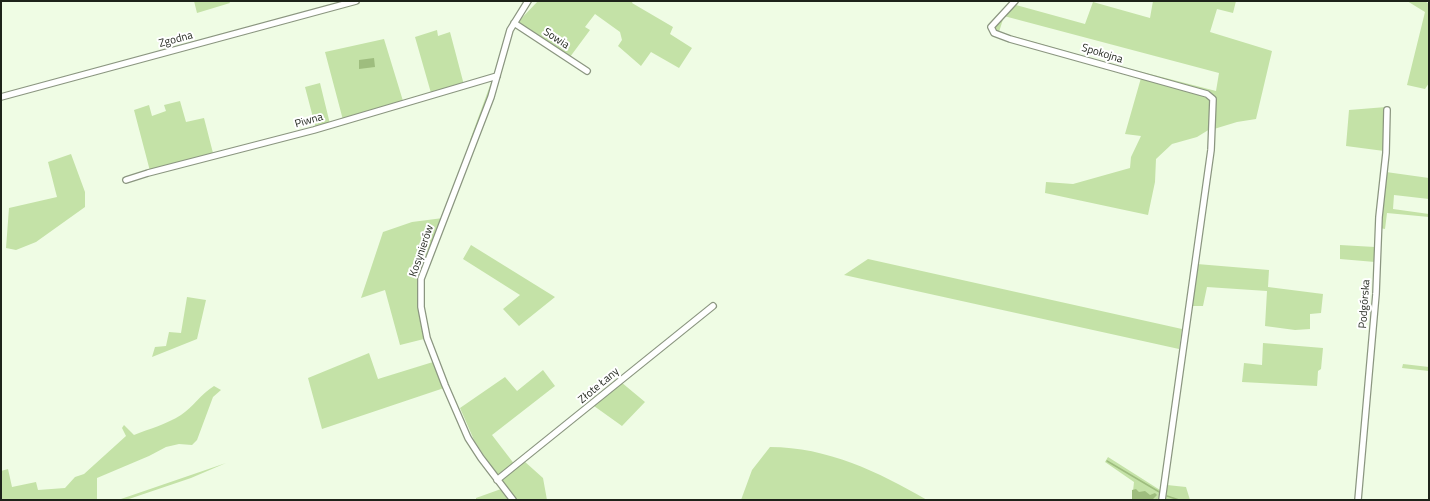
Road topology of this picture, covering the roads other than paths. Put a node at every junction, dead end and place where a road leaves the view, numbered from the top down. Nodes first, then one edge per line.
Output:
1 (356, 1) edge
2 (528, 1) edge
3 (1015, 1) edge
4 (514, 23) junction
5 (587, 71) dead end
6 (498, 76) junction
7 (1, 97) edge
8 (1387, 110) dead end
9 (126, 180) dead end
10 (713, 306) dead end
11 (497, 480) junction
12 (513, 500) edge
13 (1162, 500) edge
14 (1358, 500) edge

1 - 7 street, Zgodna
2 - 4 street, Kosynierów
3 - 13 street, Spokojna
4 - 5 street, Sowia
4 - 6 street, Kosynierów
6 - 9 street, Piwna
6 - 11 street, Kosynierów
8 - 14 street, Podgórska
10 - 11 street, Złote Łany
11 - 12 street, Kosynierów

